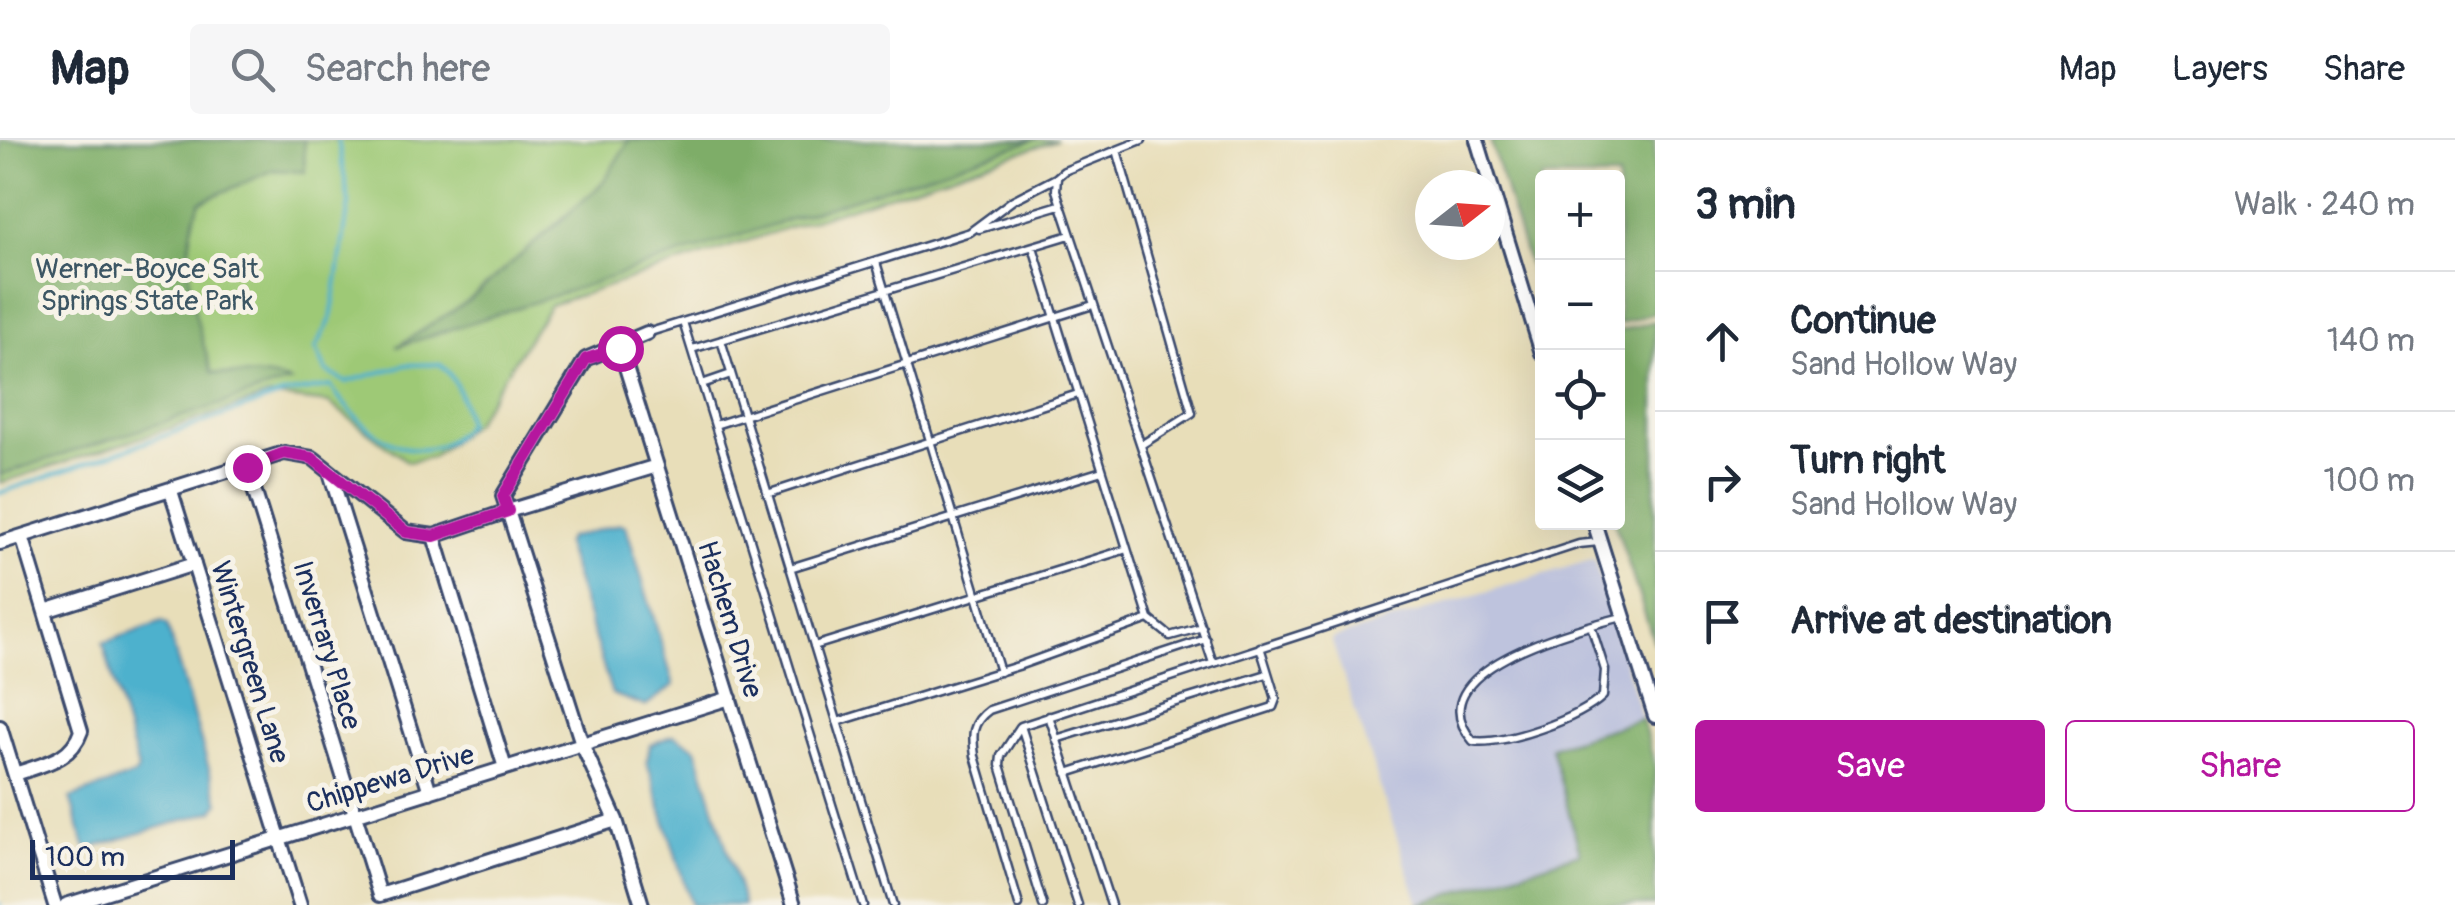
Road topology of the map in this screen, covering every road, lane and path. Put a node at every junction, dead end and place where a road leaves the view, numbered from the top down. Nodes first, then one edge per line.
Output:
1 (1142, 140) edge
2 (1478, 140) edge
3 (1117, 150) junction
4 (1057, 177) junction
5 (1060, 205) junction
6 (970, 232) junction
7 (1070, 236) junction
8 (1033, 246) junction
9 (876, 262) junction
10 (884, 292) junction
11 (1093, 305) junction
12 (1053, 318) junction
13 (684, 322) junction
14 (647, 333) joint
15 (721, 340) junction
16 (620, 348) junction
17 (692, 349) junction
18 (1541, 350) edge
19 (904, 364) junction
20 (731, 374) junction
21 (702, 384) junction
22 (1078, 394) junction
23 (744, 416) junction
24 (715, 425) junction
25 (929, 443) junction
26 (1141, 445) junction
27 (657, 466) junction
28 (247, 467) junction
29 (1102, 471) junction
30 (330, 474) junction
31 (171, 490) junction
32 (768, 494) junction
33 (508, 511) junction
34 (952, 517) junction
35 (1596, 530) edge
36 (22, 536) junction
37 (434, 536) junction
38 (1600, 542) junction
39 (0, 543) edge
40 (1127, 549) junction
41 (194, 564) junction
42 (790, 568) junction
43 (976, 596) junction
44 (45, 611) junction
45 (1624, 616) junction
46 (1149, 618) junction
47 (1590, 626) junction
48 (1202, 628) junction
49 (1206, 638) junction
50 (814, 646) junction
51 (1260, 648) junction
52 (1213, 663) junction
53 (1000, 672) junction
54 (1268, 674) junction
55 (730, 698) junction
56 (1049, 716) junction
57 (1655, 716) edge
58 (837, 722) junction
59 (0, 726) edge
60 (1021, 726) junction
61 (1056, 739) junction
62 (582, 744) junction
63 (505, 768) junction
64 (1068, 773) junction
65 (15, 774) junction
66 (430, 792) junction
67 (354, 815) junction
68 (616, 820) junction
69 (280, 838) junction
70 (56, 905) edge
71 (66, 905) edge
72 (300, 905) edge
73 (642, 905) edge
74 (794, 905) edge
75 (863, 905) edge
76 (892, 905) edge
77 (1020, 905) edge
78 (1044, 905) edge
79 (1078, 905) edge
80 (1111, 905) edge

1 - 3 lane
2 - 18 street
3 - 4 lane
3 - 26 lane
4 - 5 lane
4 - 6 lane
5 - 6 lane
5 - 7 lane
6 - 9 lane
7 - 8 lane
7 - 11 lane
8 - 10 lane
8 - 12 lane
9 - 10 lane
9 - 13 lane
10 - 15 lane
10 - 19 lane
11 - 12 lane
11 - 26 lane
12 - 19 lane
12 - 22 lane
13 - 14 lane
13 - 17 lane
14 - 16 street
15 - 17 lane
15 - 20 lane
16 - 27 street, Hachem Drive
16 - 33 street
17 - 21 lane
19 - 23 lane
19 - 25 lane
20 - 21 lane
20 - 23 lane
21 - 24 lane
22 - 25 lane
22 - 29 lane
23 - 24 lane
23 - 32 lane
24 - 75 lane
25 - 32 lane
25 - 34 lane
26 - 48 lane
27 - 33 street
27 - 55 street, Hachem Drive
28 - 30 street
28 - 31 street
28 - 67 street, Inverrary Place
29 - 34 lane
29 - 40 lane
30 - 37 street
30 - 66 street
31 - 36 street
31 - 41 street, Wintergreen Lane
32 - 42 lane
33 - 37 street
33 - 62 street
34 - 42 lane
34 - 43 lane
35 - 38 street
36 - 39 street
36 - 44 street
37 - 63 street
38 - 45 street
38 - 51 lane
40 - 43 lane
40 - 46 lane
41 - 44 street
41 - 69 street, Wintergreen Lane
42 - 50 lane
43 - 50 lane
43 - 53 lane
44 - 65 street
45 - 47 lane
45 - 57 street
46 - 48 lane
46 - 53 lane
47 - 47 lane
48 - 49 lane
49 - 52 lane
49 - 77 lane
50 - 58 lane
51 - 52 lane
51 - 54 lane
52 - 56 lane
53 - 58 lane
54 - 61 lane
54 - 64 lane
55 - 62 street, Chippewa Drive
55 - 74 street, Hachem Drive
56 - 60 lane
56 - 61 lane
58 - 76 lane
59 - 65 street
60 - 78 lane
60 - 79 lane
61 - 64 lane
62 - 63 street, Chippewa Drive
62 - 68 street
63 - 66 street, Chippewa Drive
64 - 80 lane
65 - 70 street
66 - 67 street, Chippewa Drive
67 - 68 street, Inverrary Place
67 - 69 street, Chippewa Drive
68 - 73 street
69 - 71 street, Chippewa Drive
69 - 72 street, Wintergreen Lane

